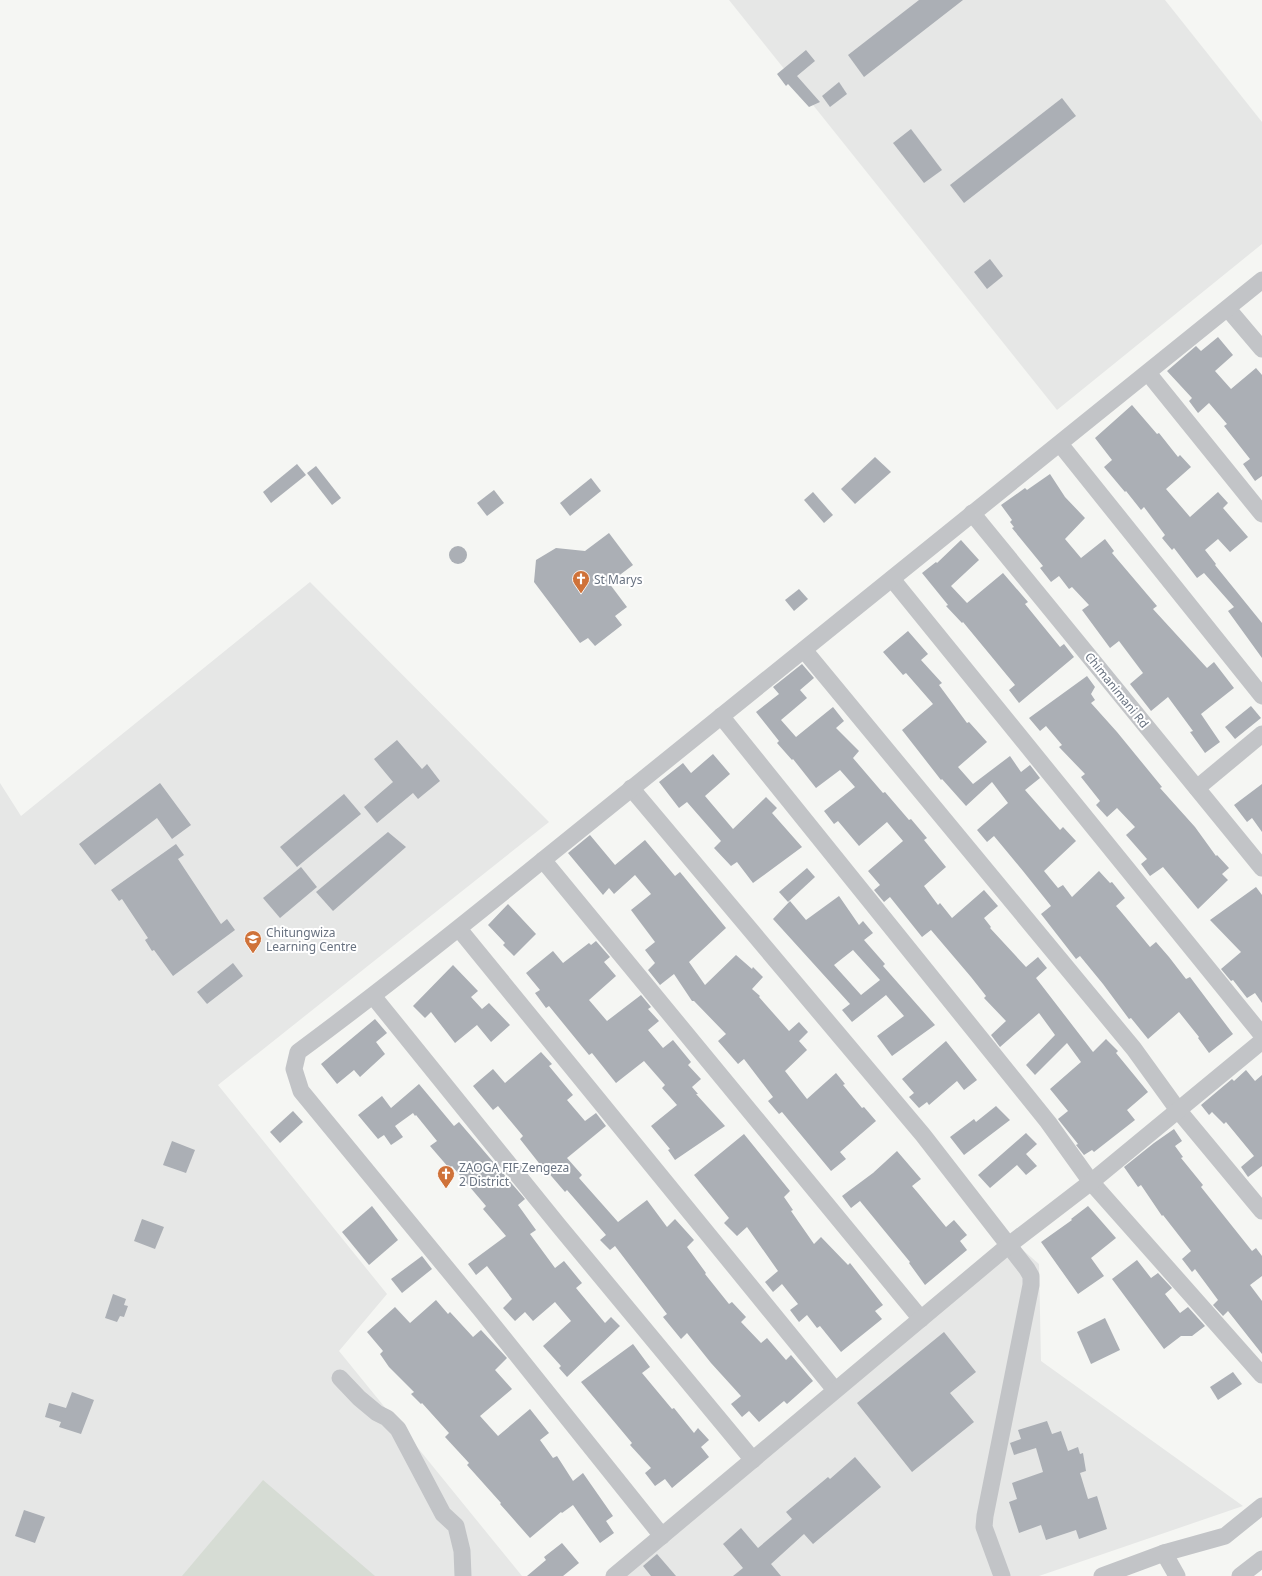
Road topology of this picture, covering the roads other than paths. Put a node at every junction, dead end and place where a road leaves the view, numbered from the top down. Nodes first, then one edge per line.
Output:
1 (1262, 280) edge
2 (1228, 309) junction
3 (1262, 350) edge
4 (1148, 373) junction
5 (1060, 444) junction
6 (972, 513) junction
7 (1262, 514) edge
8 (892, 579) junction
9 (804, 650) junction
10 (1262, 696) edge
11 (721, 716) junction
12 (1262, 734) edge
13 (631, 788) junction
14 (1197, 788) junction
15 (543, 860) junction
16 (1262, 868) edge
17 (459, 929) junction
18 (373, 996) junction
19 (1262, 1035) edge
20 (1262, 1041) edge
21 (1178, 1110) junction
22 (1091, 1182) junction
23 (1262, 1211) edge
24 (1009, 1246) junction
25 (922, 1319) junction
26 (1262, 1375) edge
27 (340, 1378) dead end
28 (835, 1390) junction
29 (753, 1460) junction
30 (1262, 1506) edge
31 (662, 1536) junction
32 (1164, 1553) junction
33 (1262, 1559) edge
34 (463, 1576) edge
35 (614, 1576) edge
36 (1002, 1576) edge
37 (1102, 1576) edge
38 (1177, 1576) edge
39 (1240, 1576) edge

1 - 2 street
2 - 3 street
2 - 4 street
4 - 5 street
4 - 7 street
5 - 6 street
5 - 10 street
6 - 8 street
6 - 14 street, Chimanimani Rd
8 - 9 street
8 - 19 street
9 - 11 street
9 - 21 street
11 - 13 street
11 - 22 street
12 - 14 street
13 - 15 street
13 - 24 street
14 - 16 street, Chimanimani Rd
15 - 17 street
15 - 25 street
17 - 18 street
17 - 28 street
18 - 29 street
18 - 31 street
20 - 21 street
21 - 22 street
21 - 23 street
22 - 24 street
22 - 26 street
24 - 25 street
24 - 36 street
25 - 28 street
27 - 34 street
28 - 29 street
29 - 31 street
30 - 32 street
31 - 35 street
32 - 37 street
32 - 38 street
33 - 39 street

